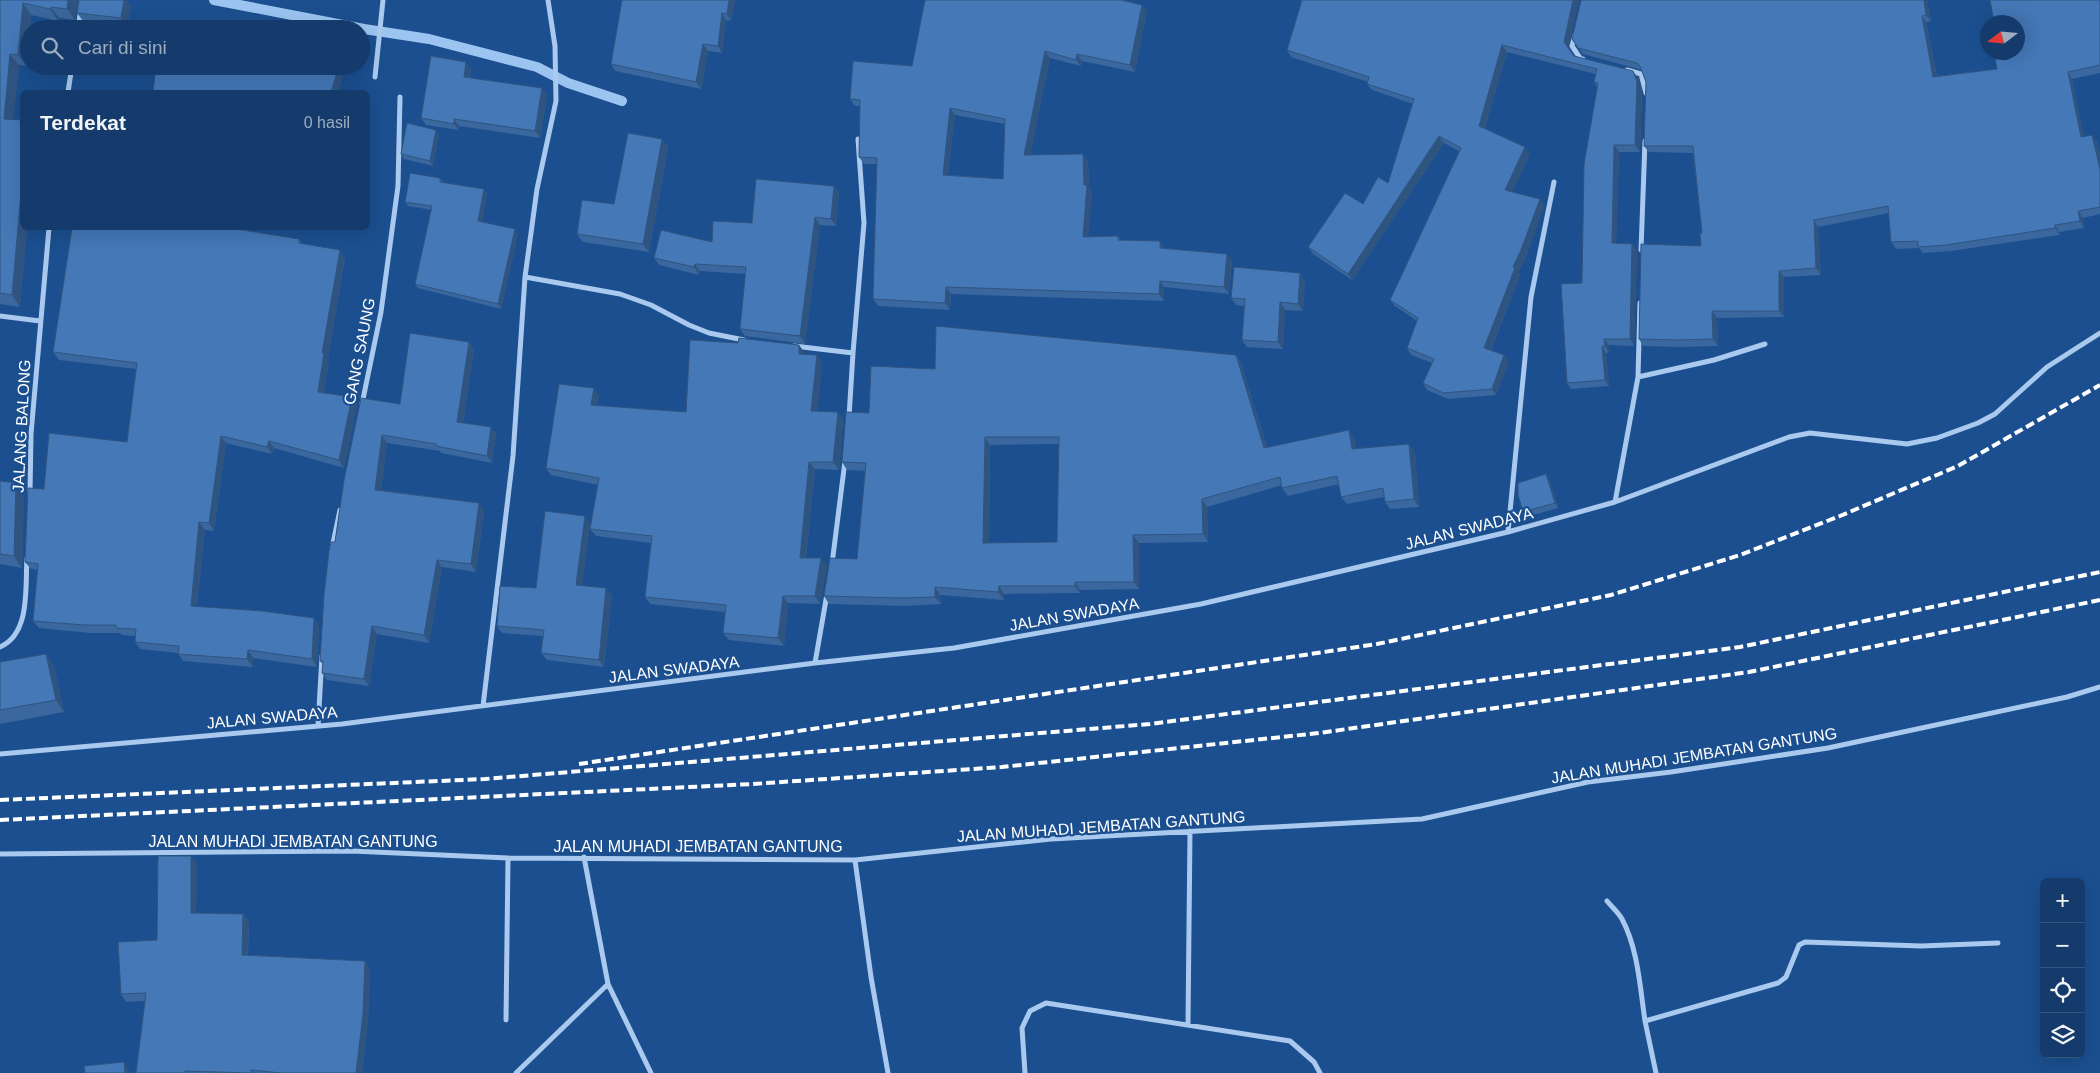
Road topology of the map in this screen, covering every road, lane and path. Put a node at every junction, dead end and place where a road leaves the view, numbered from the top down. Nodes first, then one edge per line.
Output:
1 (382, 0) edge
2 (548, 0) edge
3 (82, 2) edge
4 (79, 20) edge
5 (1576, 27) edge
6 (1588, 60) edge
7 (1624, 70) edge
8 (71, 75) edge
9 (375, 77) dead end
10 (68, 90) edge
11 (400, 97) dead end
12 (1646, 98) edge
13 (1645, 137) edge
14 (858, 139) edge
15 (1554, 182) dead end
16 (49, 230) edge
17 (1641, 254) edge
18 (525, 277) junction
19 (1640, 293) edge
20 (0, 316) edge
21 (40, 321) junction
22 (2100, 333) edge
23 (752, 341) edge
24 (1765, 344) dead end
25 (788, 345) edge
26 (853, 353) junction
27 (1638, 378) junction
28 (360, 412) edge
29 (848, 428) edge
30 (846, 457) edge
31 (1614, 502) junction
32 (29, 504) edge
33 (340, 507) edge
34 (1508, 532) junction
35 (27, 553) edge
36 (330, 555) edge
37 (831, 567) edge
38 (828, 587) edge
39 (0, 647) edge
40 (322, 650) edge
41 (815, 663) junction
42 (2100, 687) edge
43 (483, 706) junction
44 (318, 726) junction
45 (0, 754) edge
46 (1190, 831) junction
47 (0, 854) edge
48 (584, 857) junction
49 (508, 858) junction
50 (855, 860) junction
51 (1607, 901) dead end
52 (1998, 943) dead end
53 (608, 984) junction
54 (506, 1020) dead end
55 (1645, 1020) junction
56 (1188, 1025) junction
57 (516, 1073) edge
58 (651, 1073) edge
59 (888, 1073) edge
60 (1026, 1073) edge
61 (1320, 1073) edge
62 (1656, 1073) edge

1 - 9 street
2 - 18 street
3 - 4 street
5 - 6 street
7 - 12 street
8 - 10 street
11 - 28 street, GANG SAUNG
13 - 17 street
14 - 26 street
15 - 34 street
16 - 21 street, JALANG BALONG
18 - 23 street
18 - 43 street
19 - 27 street
20 - 21 street
21 - 32 street, JALANG BALONG
22 - 31 street, JALAN SWADAYA
24 - 27 street
25 - 26 street
26 - 29 street
27 - 31 street
30 - 37 street
31 - 34 street, JALAN SWADAYA
33 - 36 street
34 - 41 street, JALAN SWADAYA
35 - 39 street
38 - 41 street
40 - 44 street
41 - 43 street, JALAN SWADAYA
42 - 46 street, JALAN MUHADI JEMBATAN GANTUNG
43 - 44 street, JALAN SWADAYA
44 - 45 street, JALAN SWADAYA
46 - 50 street, JALAN MUHADI JEMBATAN GANTUNG
46 - 56 street
47 - 49 street, JALAN MUHADI JEMBATAN GANTUNG
48 - 49 street, JALAN MUHADI JEMBATAN GANTUNG
48 - 50 street, JALAN MUHADI JEMBATAN GANTUNG
48 - 53 street
49 - 54 street
50 - 59 street
51 - 55 street
52 - 55 street
53 - 57 street
53 - 58 street
55 - 62 street
56 - 60 street
56 - 61 street

